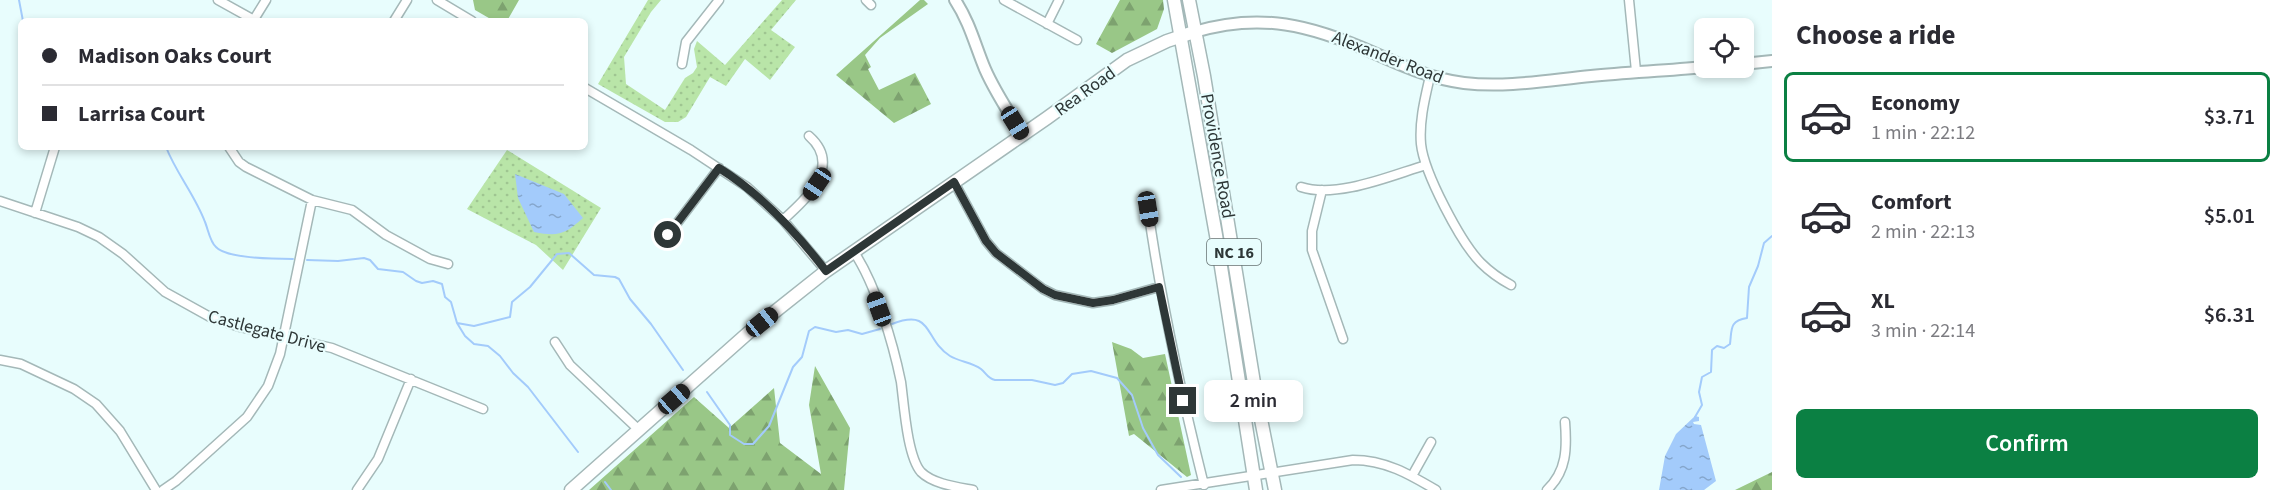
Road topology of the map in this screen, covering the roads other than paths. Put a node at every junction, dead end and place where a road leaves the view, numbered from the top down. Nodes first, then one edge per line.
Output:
1 (218, 0) edge
2 (266, 0) edge
3 (407, 0) edge
4 (437, 0) edge
5 (719, 0) edge
6 (955, 0) edge
7 (1004, 0) edge
8 (1059, 0) edge
9 (1174, 0) edge
10 (1189, 0) edge
11 (1629, 0) edge
12 (249, 18) edge
13 (256, 18) edge
14 (396, 18) edge
15 (467, 18) edge
16 (1047, 24) junction
17 (1194, 32) junction
18 (1181, 35) junction
19 (1077, 40) dead end
20 (1772, 61) edge
21 (1754, 62) edge
22 (682, 64) dead end
23 (1694, 68) edge
24 (1636, 71) junction
25 (1430, 76) junction
26 (588, 90) edge
27 (1023, 135) junction
28 (809, 136) dead end
29 (54, 150) edge
30 (231, 150) edge
31 (1426, 165) junction
32 (719, 168) junction
33 (954, 182) junction
34 (1301, 187) dead end
35 (1322, 190) junction
36 (312, 200) junction
37 (0, 201) edge
38 (1148, 209) dead end
39 (35, 213) junction
40 (783, 220) junction
41 (668, 235) dead end
42 (855, 252) junction
43 (448, 264) dead end
44 (826, 271) junction
45 (1511, 285) dead end
46 (1159, 287) junction
47 (284, 336) junction
48 (1342, 339) dead end
49 (555, 342) dead end
50 (0, 360) edge
51 (411, 379) junction
52 (483, 409) dead end
53 (1565, 422) dead end
54 (639, 430) junction
55 (1431, 442) dead end
56 (1272, 473) junction
57 (1412, 476) junction
58 (1254, 477) junction
59 (1204, 484) junction
60 (1553, 488) edge
61 (156, 490) edge
62 (163, 490) edge
63 (357, 490) edge
64 (571, 490) edge
65 (973, 490) edge
66 (1161, 490) edge
67 (1256, 490) edge
68 (1275, 490) edge
69 (1436, 490) edge

1 - 12 street
2 - 13 street
3 - 14 street
4 - 15 street
5 - 22 street
6 - 27 street
7 - 16 street
8 - 16 street
9 - 18 main road, Providence Road / NC 16
10 - 17 main road, Providence Road / NC 16
11 - 24 street
16 - 19 street
17 - 18 main road, Alexander Road
17 - 25 street, Alexander Road
17 - 56 main road, Providence Road / NC 16
18 - 27 main road, Rea Road
18 - 58 main road, Providence Road / NC 16
20 - 21 street
23 - 24 street, Alexander Road
24 - 25 street, Alexander Road
25 - 31 street
26 - 32 street
27 - 33 main road, Rea Road
28 - 40 street
29 - 39 street
30 - 36 street
31 - 35 street
31 - 45 street
32 - 40 street
32 - 41 street
33 - 42 main road, Rea Road
33 - 46 street
34 - 35 street
35 - 48 street
36 - 43 street
36 - 47 street
37 - 39 street, Castlegate Drive
38 - 46 street
39 - 47 street, Castlegate Drive
40 - 44 street
42 - 44 main road, Rea Road
42 - 65 street
44 - 54 main road, Rea Road
46 - 59 street
47 - 51 street, Castlegate Drive
47 - 62 street
49 - 54 street
50 - 61 street
51 - 52 street, Castlegate Drive
51 - 63 street
53 - 60 street
54 - 64 main road, Rea Road
55 - 57 street
56 - 57 street
56 - 58 street
56 - 68 main road, Providence Road / NC 16
57 - 69 street
58 - 59 street
58 - 67 main road, Providence Road / NC 16
59 - 66 street

